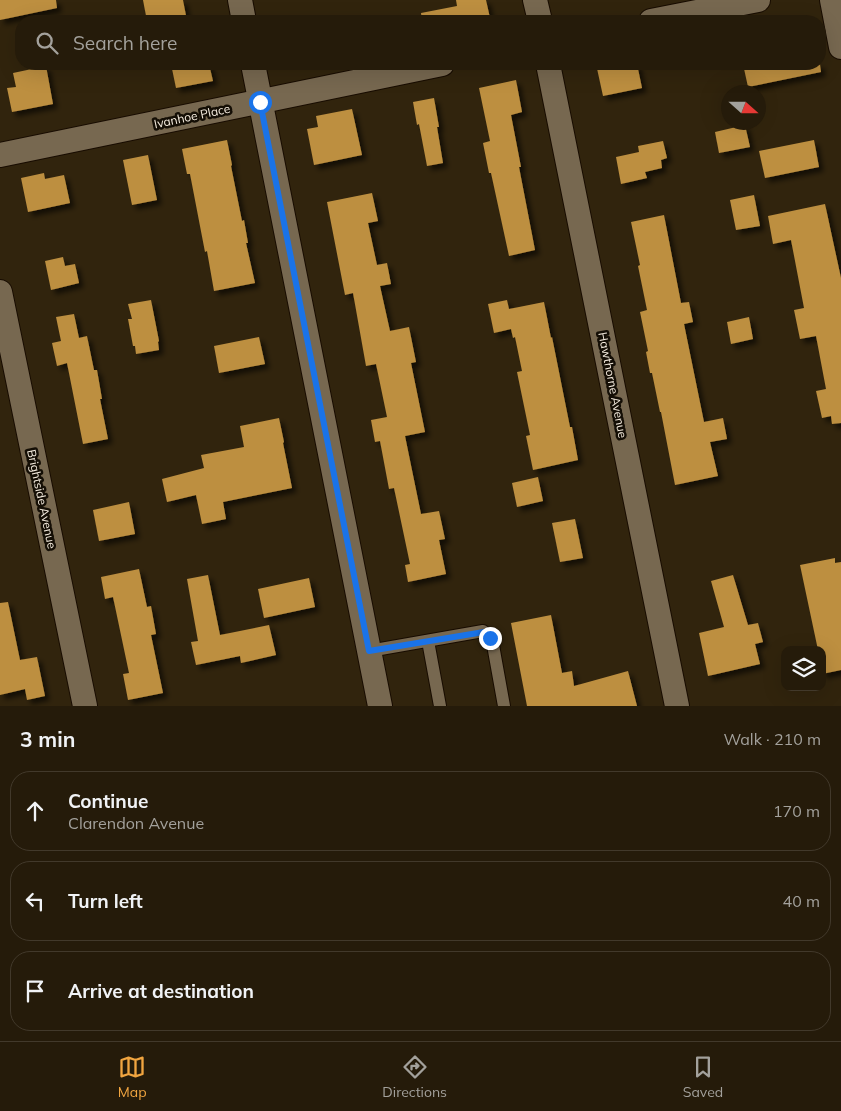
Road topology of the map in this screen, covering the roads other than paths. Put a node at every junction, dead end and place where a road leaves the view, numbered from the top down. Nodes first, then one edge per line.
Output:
1 (240, 0) edge
2 (535, 0) edge
3 (758, 0) edge
4 (832, 0) edge
5 (243, 15) edge
6 (539, 15) edge
7 (682, 15) edge
8 (841, 47) edge
9 (254, 70) edge
10 (413, 70) edge
11 (549, 70) edge
12 (260, 102) junction
13 (0, 155) edge
14 (0, 292) edge
15 (428, 641) junction
16 (369, 651) junction
17 (85, 706) edge
18 (380, 706) edge
19 (440, 706) edge
20 (504, 706) edge
21 (677, 706) edge

1 - 5 street
2 - 6 street
3 - 7 street
4 - 8 street
9 - 12 street
10 - 12 street, Ivanhoe Place
11 - 21 street, Hawthorne Avenue
12 - 13 street, Ivanhoe Place
12 - 16 street
14 - 17 street, Brightside Avenue
15 - 16 lane
15 - 19 lane
15 - 20 lane
16 - 18 street

